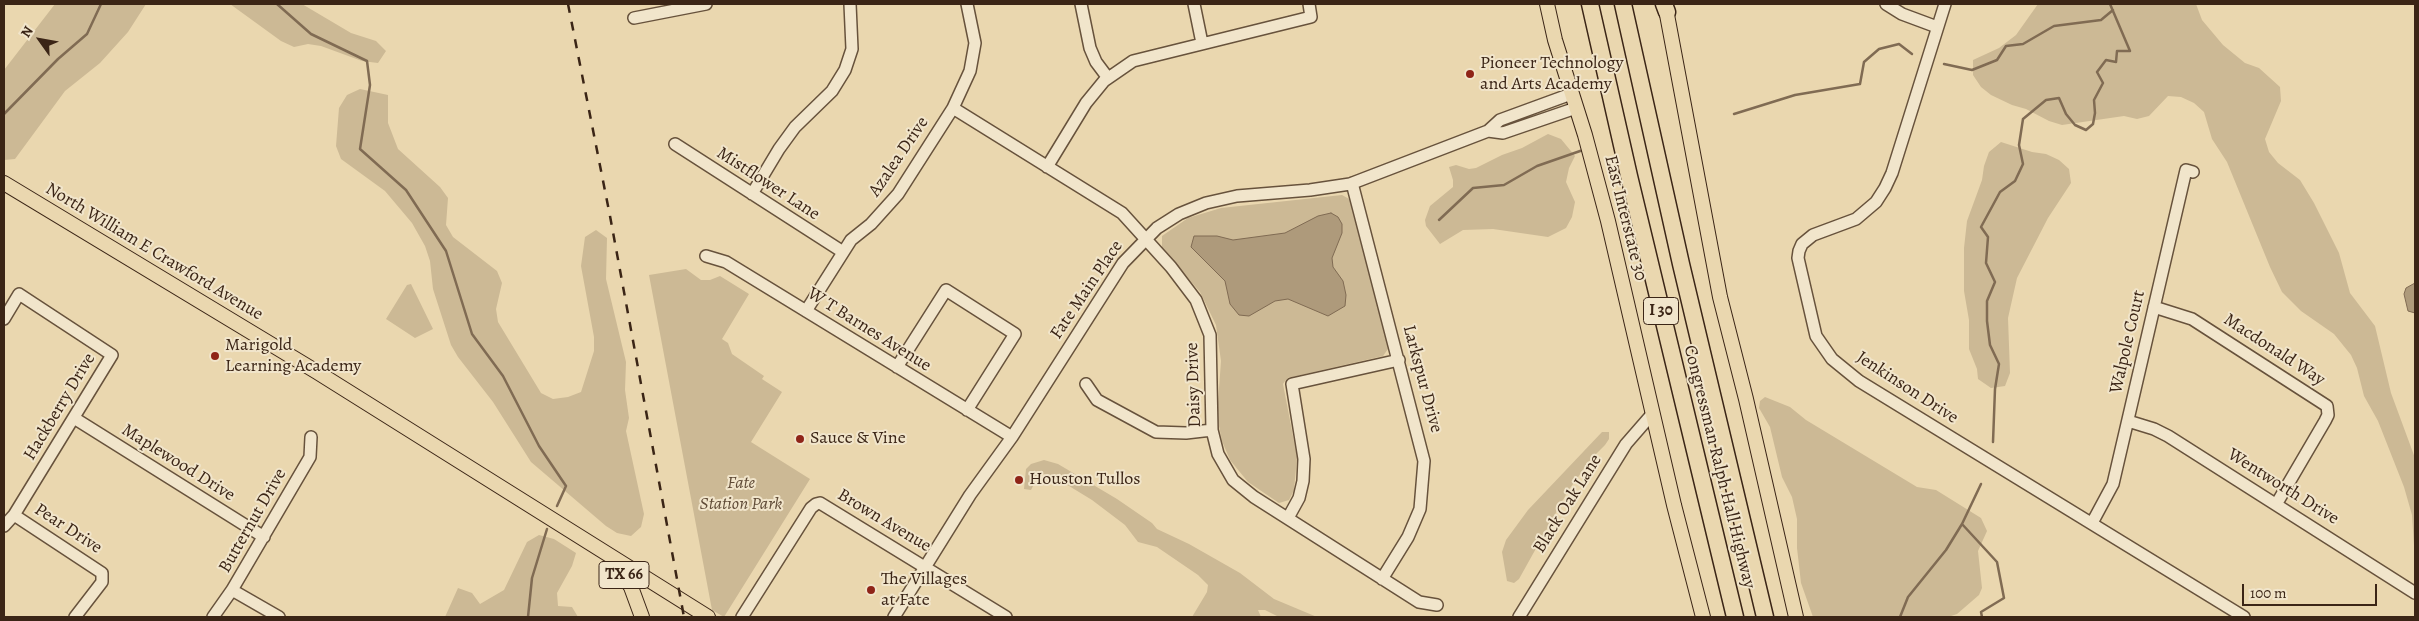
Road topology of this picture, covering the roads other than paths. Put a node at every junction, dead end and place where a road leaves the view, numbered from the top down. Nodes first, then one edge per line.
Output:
1 (706, 4) edge
2 (850, 4) edge
3 (967, 4) edge
4 (1081, 4) edge
5 (1194, 4) edge
6 (1308, 4) edge
7 (1547, 4) edge
8 (1590, 4) edge
9 (1623, 4) edge
10 (1886, 4) edge
11 (1946, 4) edge
12 (1665, 7) edge
13 (634, 18) dead end
14 (1937, 27) junction
15 (1202, 44) junction
16 (1108, 78) junction
17 (1571, 94) junction
18 (953, 108) junction
19 (1576, 108) junction
20 (1488, 131) junction
21 (675, 144) dead end
22 (1047, 167) junction
23 (2193, 172) dead end
24 (1352, 183) junction
25 (4, 184) edge
26 (752, 194) junction
27 (1145, 238) junction
28 (843, 252) junction
29 (706, 256) dead end
30 (2154, 307) junction
31 (806, 311) junction
32 (4, 319) edge
33 (1399, 360) junction
34 (896, 367) junction
35 (1086, 384) dead end
36 (967, 410) junction
37 (1653, 413) junction
38 (74, 418) junction
39 (2128, 421) junction
40 (1212, 430) junction
41 (311, 437) dead end
42 (1012, 437) junction
43 (2276, 503) junction
44 (14, 514) junction
45 (1288, 518) junction
46 (2092, 523) junction
47 (4, 526) edge
48 (264, 537) junction
49 (590, 543) junction
50 (926, 567) junction
51 (1382, 578) junction
52 (232, 590) junction
53 (2415, 593) edge
54 (1437, 605) dead end
55 (74, 617) edge
56 (213, 617) edge
57 (279, 617) edge
58 (642, 617) edge
59 (708, 617) edge
60 (742, 617) edge
61 (894, 617) edge
62 (1006, 617) edge
63 (1519, 617) edge
64 (1704, 617) edge
65 (1735, 617) edge
66 (1765, 617) edge
67 (1796, 617) edge
68 (2244, 617) edge

1 - 13 street
2 - 26 street
3 - 18 street, Azalea Drive
4 - 16 street
5 - 15 street
6 - 15 street
7 - 17 main road, East Interstate 30
8 - 65 highway, Congressman Ralph Hall Highway / I 30
9 - 66 highway, Congressman Ralph Hall Highway / I 30
10 - 14 street
11 - 14 street, Jenkinson Drive
12 - 67 main road
14 - 46 street, Jenkinson Drive
15 - 16 street
16 - 22 street
17 - 19 main road, East Interstate 30
17 - 20 street, Fate Main Place
18 - 22 street, Daisy Drive
18 - 28 street, Azalea Drive
19 - 20 street, Fate Main Place
19 - 37 main road, East Interstate 30
20 - 24 street, Fate Main Place
21 - 26 street, Mistflower Lane
22 - 27 street, Daisy Drive
23 - 30 street, Walpole Court
24 - 27 street, Fate Main Place
24 - 33 street, Larkspur Drive
25 - 49 main road, North William E Crawford Avenue / TX 66
26 - 28 street, Mistflower Lane
27 - 40 street, Daisy Drive
27 - 42 street, Fate Main Place
28 - 31 street, Azalea Drive
29 - 31 street, W T Barnes Avenue
30 - 39 street, Walpole Court
30 - 43 street, Macdonald Way
31 - 34 street, W T Barnes Avenue
32 - 38 street, Hackberry Drive
33 - 45 street
33 - 51 street, Larkspur Drive
34 - 36 street, W T Barnes Avenue
34 - 36 street
35 - 40 street
36 - 42 street, W T Barnes Avenue
37 - 63 street, Black Oak Lane
37 - 64 main road, East Interstate 30
38 - 44 street, Hackberry Drive
38 - 48 street, Maplewood Drive
39 - 43 street, Wentworth Drive
39 - 46 street, Walpole Court
40 - 45 street, Daisy Drive
41 - 48 street, Butternut Drive
42 - 50 street, Fate Main Place
43 - 53 street, Wentworth Drive
44 - 47 street, Hackberry Drive
44 - 55 street, Pear Drive
45 - 51 street, Daisy Drive
46 - 68 street, Jenkinson Drive
48 - 52 street, Butternut Drive
49 - 58 main road, TX 66
49 - 59 main road
50 - 60 street, Brown Avenue
50 - 61 street, Fate Main Place
50 - 62 street, Brown Avenue
51 - 54 street, Daisy Drive
52 - 56 street, Butternut Drive
52 - 57 street

